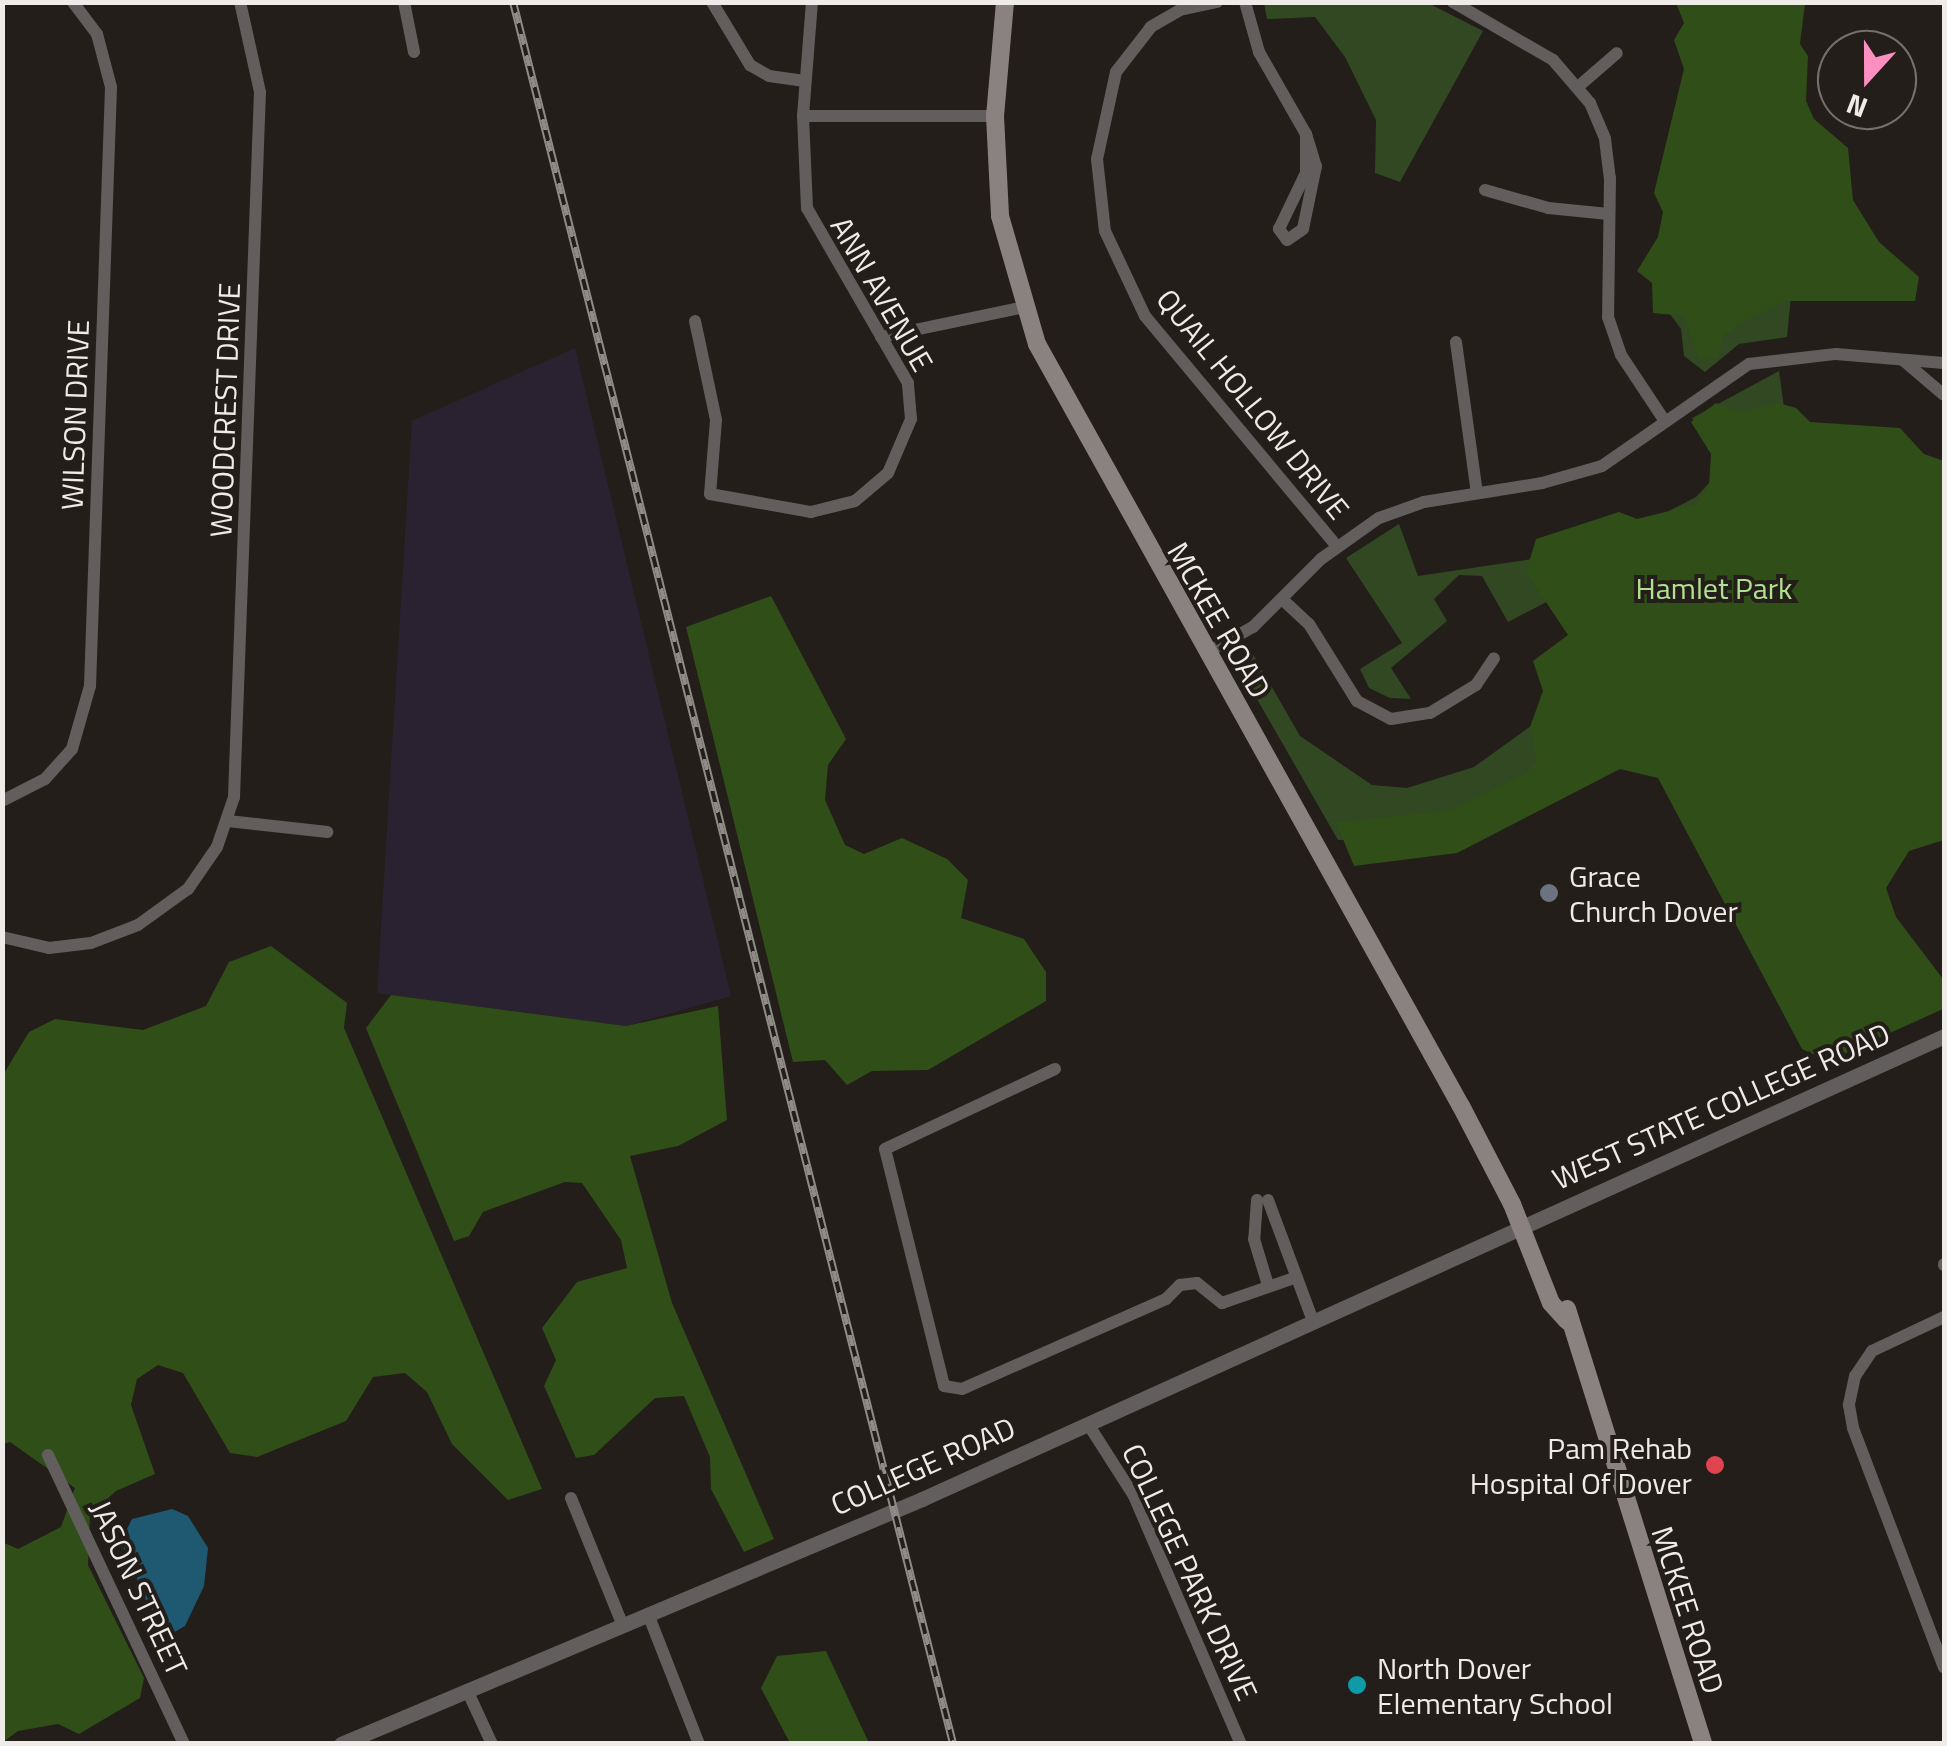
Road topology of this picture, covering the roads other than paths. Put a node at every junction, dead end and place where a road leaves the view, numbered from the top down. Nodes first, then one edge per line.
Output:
1 (73, 2) edge
2 (240, 2) edge
3 (404, 2) edge
4 (712, 2) edge
5 (812, 2) edge
6 (1005, 2) edge
7 (1217, 2) edge
8 (1247, 2) edge
9 (1453, 2) edge
10 (1468, 6) edge
11 (414, 52) dead end
12 (1617, 53) dead end
13 (805, 82) junction
14 (1579, 86) junction
15 (803, 116) junction
16 (995, 116) junction
17 (1306, 134) junction
18 (1485, 190) dead end
19 (1609, 214) junction
20 (1025, 308) junction
21 (694, 321) dead end
22 (880, 337) junction
23 (1456, 342) dead end
24 (1897, 358) junction
25 (1944, 362) edge
26 (1944, 395) edge
27 (1664, 420) junction
28 (1477, 493) junction
29 (1336, 546) junction
30 (1282, 600) junction
31 (1206, 653) junction
32 (1494, 658) dead end
33 (2, 801) edge
34 (228, 821) junction
35 (327, 832) dead end
36 (2, 937) edge
37 (1944, 1036) edge
38 (1055, 1070) dead end
39 (1521, 1227) junction
40 (1297, 1277) junction
41 (1268, 1285) junction
42 (1944, 1317) edge
43 (1313, 1322) junction
44 (1088, 1424) junction
45 (48, 1455) dead end
46 (571, 1498) dead end
47 (648, 1614) junction
48 (624, 1626) junction
49 (1944, 1666) edge
50 (467, 1690) junction
51 (184, 1744) edge
52 (341, 1744) edge
53 (492, 1744) edge
54 (698, 1744) edge
55 (1241, 1744) edge
56 (1703, 1744) edge

1 - 33 street, WILSON DRIVE
2 - 34 street, WOODCREST DRIVE
3 - 11 street
4 - 13 street
5 - 13 street, ANN AVENUE
6 - 16 main road, MCKEE ROAD
7 - 29 street, QUAIL HOLLOW DRIVE
8 - 17 street
9 - 10 street
10 - 14 street
12 - 14 street
13 - 15 street, ANN AVENUE
14 - 19 street
15 - 16 street
15 - 22 street, ANN AVENUE
16 - 20 main road, MCKEE ROAD
17 - 17 street
18 - 19 street
19 - 27 street
20 - 22 street
20 - 31 main road, MCKEE ROAD
21 - 22 street, ANN AVENUE
23 - 28 street
24 - 25 street
24 - 26 street
24 - 27 street
27 - 28 street
28 - 29 street
29 - 30 street
30 - 31 street
30 - 32 street
31 - 39 main road, MCKEE ROAD
34 - 35 street
34 - 36 street, WOODCREST DRIVE
37 - 39 street, WEST STATE COLLEGE ROAD
38 - 41 street
39 - 43 street, COLLEGE ROAD
39 - 56 main road, MCKEE ROAD
40 - 41 street
40 - 41 street
40 - 43 street
42 - 49 street
43 - 44 street, COLLEGE ROAD
44 - 47 street, COLLEGE ROAD
44 - 55 street, COLLEGE PARK DRIVE
45 - 51 street, JASON STREET
46 - 48 street
47 - 48 street, COLLEGE ROAD
47 - 54 street
48 - 50 street, COLLEGE ROAD
50 - 52 street, COLLEGE ROAD
50 - 53 street

